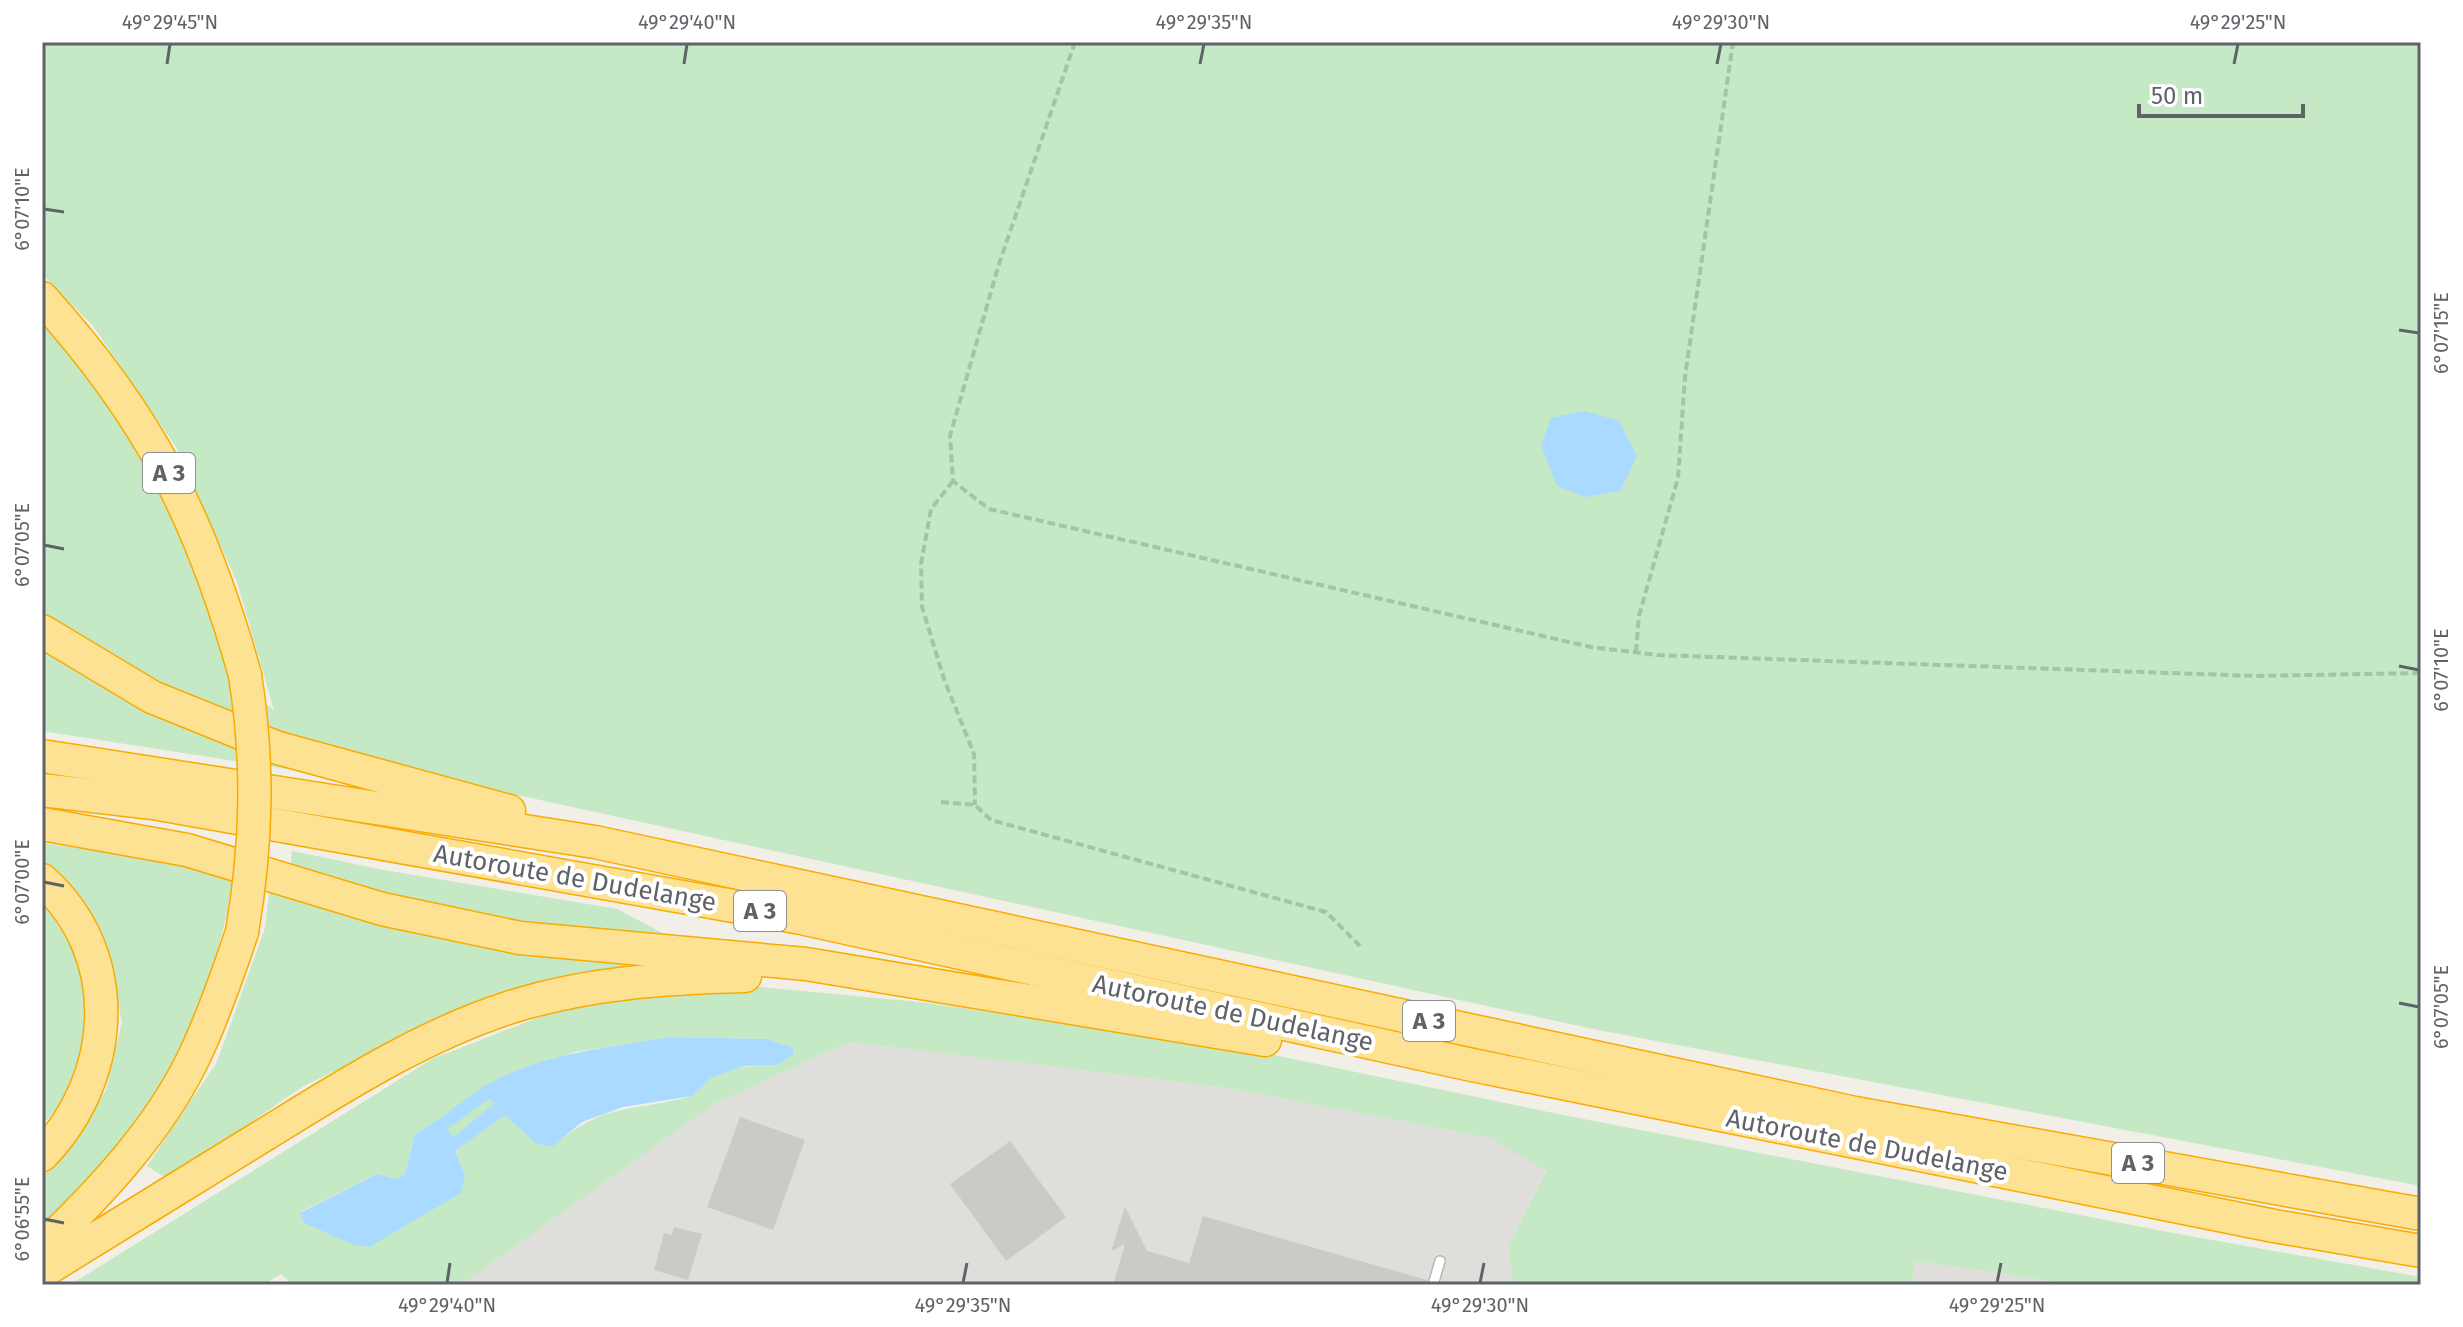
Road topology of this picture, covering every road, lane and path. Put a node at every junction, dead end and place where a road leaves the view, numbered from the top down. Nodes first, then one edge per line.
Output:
1 (1075, 42) edge
2 (1733, 42) edge
3 (42, 298) edge
4 (953, 481) junction
5 (42, 631) edge
6 (1636, 652) junction
7 (2421, 673) edge
8 (42, 756) edge
9 (42, 790) edge
10 (941, 802) dead end
11 (975, 805) junction
12 (42, 824) edge
13 (595, 842) junction
14 (42, 880) edge
15 (1360, 946) dead end
16 (916, 985) junction
17 (1472, 1065) junction
18 (42, 1155) edge
19 (2421, 1214) edge
20 (42, 1248) edge
21 (2421, 1251) edge
22 (1440, 1261) dead end
23 (42, 1272) edge
24 (1433, 1285) edge

1 - 4 path
2 - 6 path
3 - 20 highway, A 3, bridge
4 - 6 path
4 - 11 path
5 - 13 highway, A 3
6 - 7 path
8 - 13 highway, Autoroute de Dudelange / A 3
9 - 17 highway, Autoroute de Dudelange / A 3
10 - 11 path
11 - 15 path
12 - 16 highway, A 3
13 - 19 highway, Autoroute de Dudelange / A 3
14 - 18 highway
16 - 17 highway, A 3
16 - 23 highway, A 3
17 - 21 highway, Autoroute de Dudelange / A 3
22 - 24 lane

